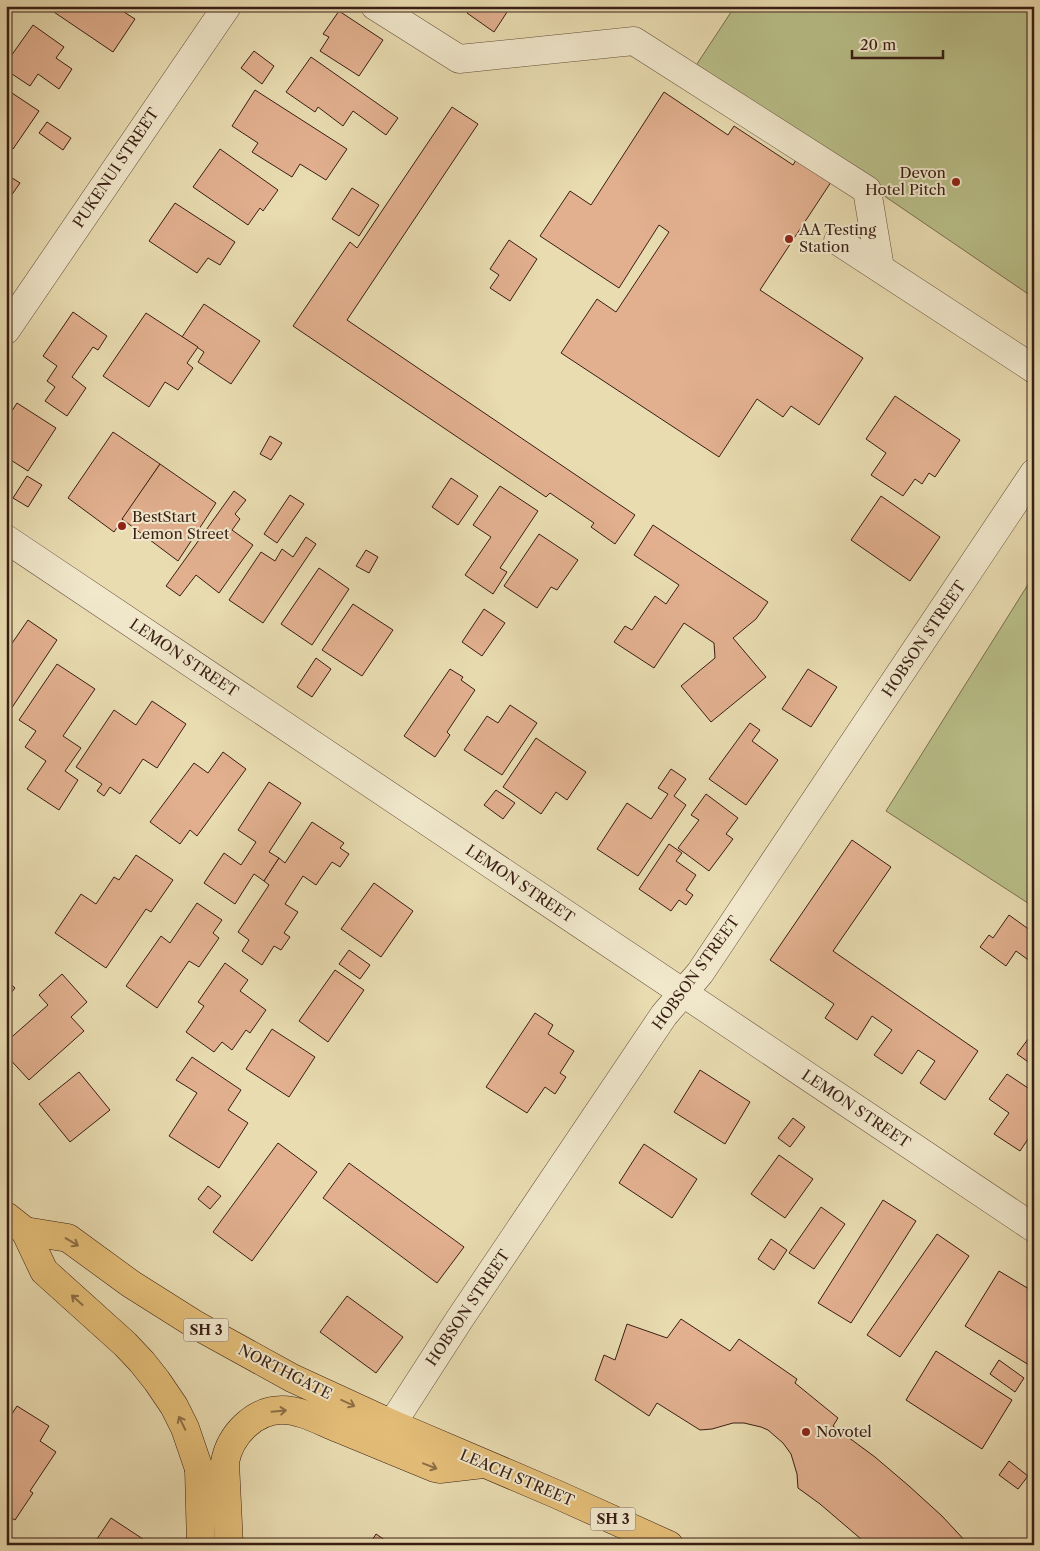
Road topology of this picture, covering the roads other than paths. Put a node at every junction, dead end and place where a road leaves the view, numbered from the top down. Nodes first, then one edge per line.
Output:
1 (227, 6) edge
2 (375, 6) edge
3 (838, 241) dead end
4 (880, 268) junction
5 (6, 330) edge
6 (1034, 369) edge
7 (1034, 474) edge
8 (6, 539) edge
9 (682, 992) junction
10 (16, 1223) edge
11 (1034, 1228) edge
12 (392, 1424) junction
13 (484, 1464) junction
14 (199, 1469) junction
15 (228, 1517) junction
16 (201, 1545) edge
17 (229, 1545) edge
18 (669, 1545) edge

1 - 5 street, PUKENUI STREET
2 - 4 street
3 - 4 street
4 - 6 street
7 - 9 street, HOBSON STREET
8 - 9 street, LEMON STREET
9 - 11 street, LEMON STREET
9 - 12 street, HOBSON STREET
10 -> 12 highway, NORTHGATE / SH 3
14 -> 10 highway, NORTHGATE / SH 3
12 - 13 highway, LEACH STREET / SH 3
15 -> 13 highway
13 - 18 highway, LEACH STREET / SH 3
14 - 15 highway, NORTHGATE / SH 3
14 - 16 highway
15 - 17 highway, NORTHGATE / SH 3

